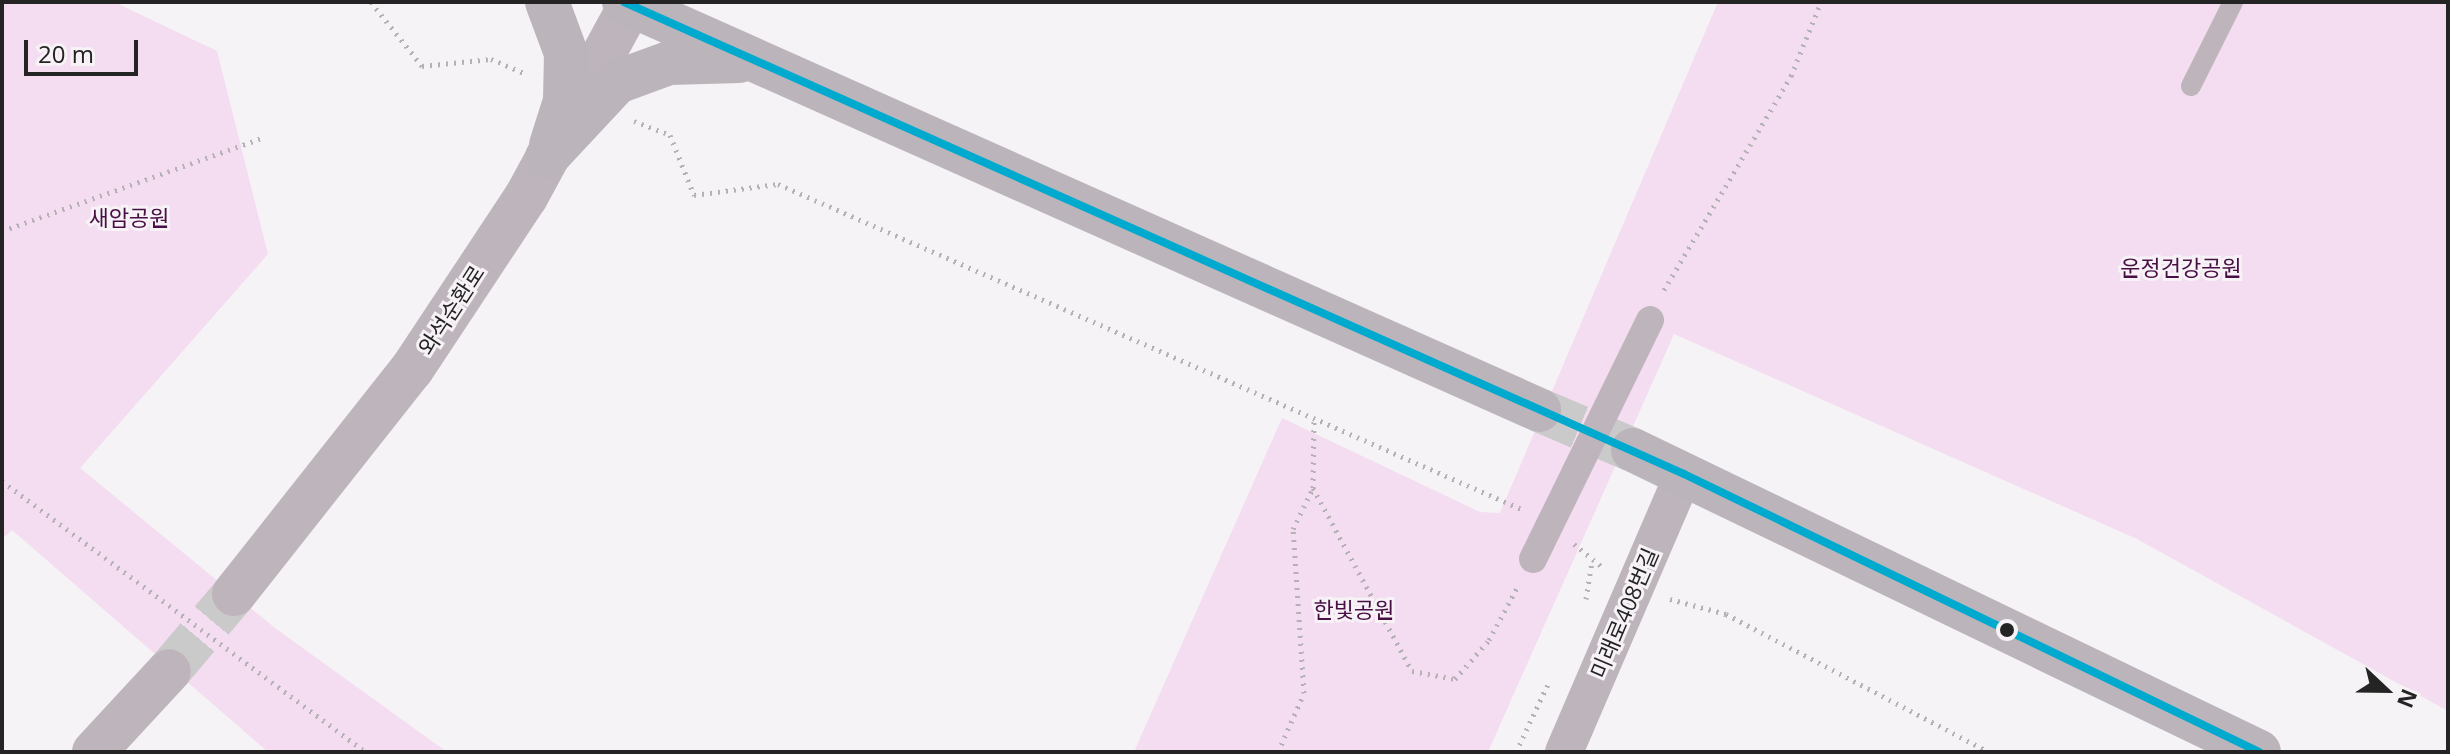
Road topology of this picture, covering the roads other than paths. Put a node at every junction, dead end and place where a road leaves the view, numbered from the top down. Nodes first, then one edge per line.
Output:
1 (547, 2) edge
2 (701, 2) edge
3 (2233, 2) edge
4 (629, 3) edge
5 (774, 69) junction
6 (2191, 86) dead end
7 (579, 98) junction
8 (547, 157) junction
9 (1650, 320) road end
10 (1539, 410) tunnel mouth
11 (1633, 450) tunnel mouth
12 (1684, 474) junction
13 (1533, 559) road end
14 (234, 594) tunnel mouth
15 (169, 671) tunnel mouth
16 (94, 752) edge
17 (1564, 752) edge
18 (2259, 752) edge

1 - 7 main road
2 - 5 main road
3 - 6 lane
4 - 5 main road
4 - 8 street, 와석순환로
5 - 7 main road
5 - 10 main road
7 - 8 main road
8 - 14 street, 와석순환로
9 - 13 street
11 - 12 main road
12 - 17 street, 미래로408번길
12 - 18 main road
15 - 16 street

